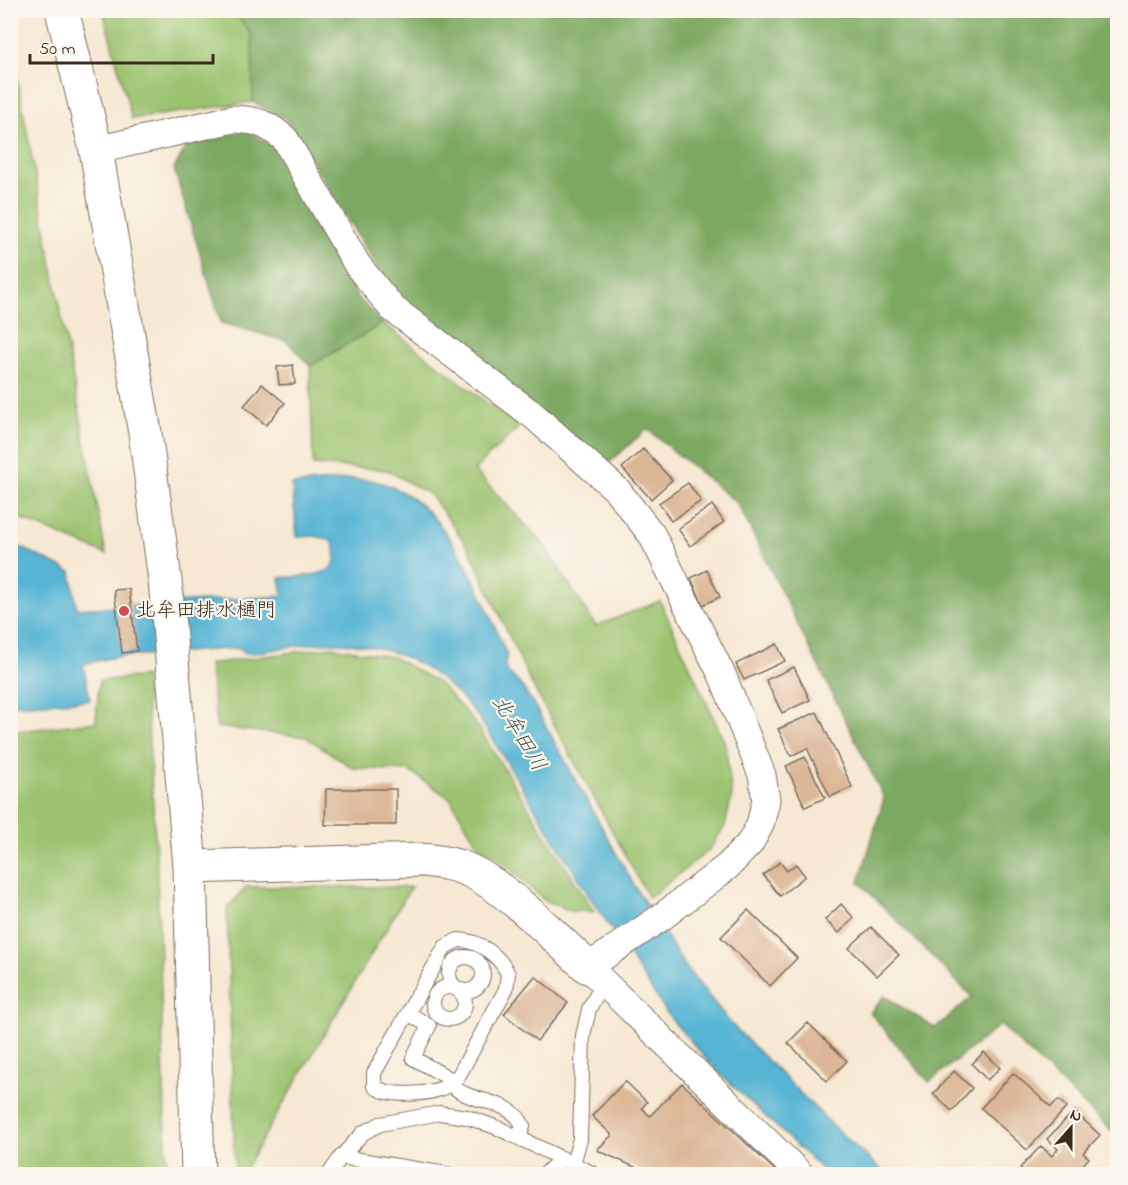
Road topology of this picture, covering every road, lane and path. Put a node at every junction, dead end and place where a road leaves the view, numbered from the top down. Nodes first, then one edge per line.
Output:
1 (62, 10) edge
2 (96, 150) junction
3 (190, 867) junction
4 (482, 947) junction
5 (474, 959) junction
6 (600, 967) junction
7 (422, 987) junction
8 (457, 988) junction
9 (435, 995) junction
10 (408, 1013) junction
11 (452, 1082) junction
12 (519, 1138) junction
13 (341, 1157) junction
14 (567, 1161) junction
15 (370, 1168) edge
16 (198, 1174) edge
17 (329, 1174) edge
18 (447, 1174) edge
19 (544, 1174) edge
20 (594, 1174) edge
21 (800, 1174) edge

1 - 2 street
2 - 3 street
2 - 6 street
3 - 6 street
3 - 16 street
4 - 5 lane
4 - 7 lane
4 - 11 lane
5 - 8 lane
5 - 8 lane
6 - 14 lane
6 - 21 street
7 - 9 lane
7 - 10 lane
8 - 9 lane
8 - 9 lane
10 - 11 lane
10 - 11 lane
11 - 12 lane
12 - 13 lane
12 - 14 lane
13 - 15 lane
13 - 17 lane
14 - 19 lane
14 - 20 lane
15 - 18 lane

